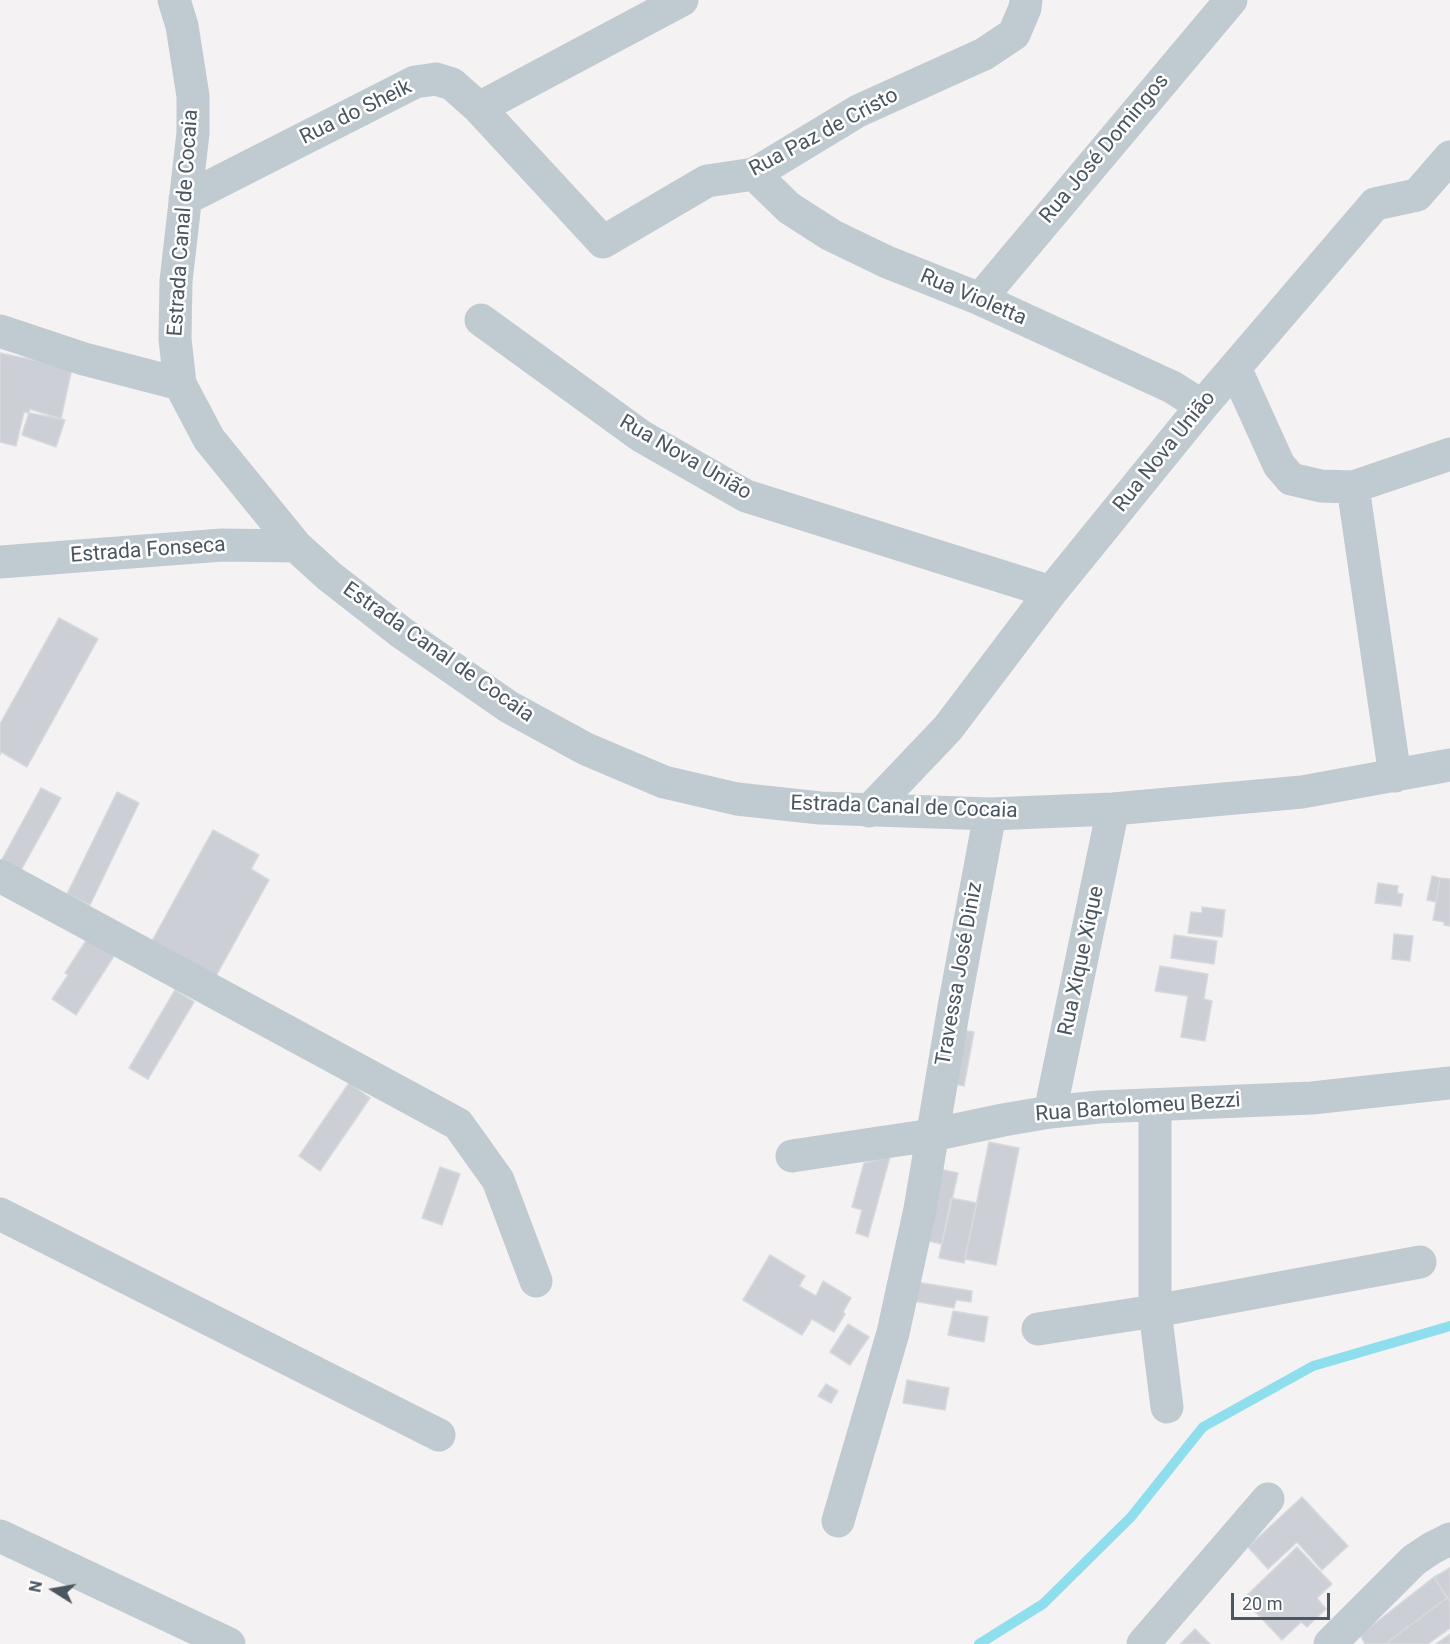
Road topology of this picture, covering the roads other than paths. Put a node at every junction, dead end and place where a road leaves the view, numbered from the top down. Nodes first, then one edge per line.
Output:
1 (682, 0) edge
2 (1026, 0) edge
3 (1231, 0) edge
4 (177, 1) edge
5 (479, 108) junction
6 (1450, 157) edge
7 (754, 174) junction
8 (185, 199) junction
9 (980, 299) junction
10 (481, 320) dead end
11 (0, 331) edge
12 (1235, 368) junction
13 (180, 384) junction
14 (1202, 406) junction
15 (1450, 454) edge
16 (1353, 487) junction
17 (296, 546) junction
18 (0, 562) edge
19 (1051, 592) junction
20 (1450, 765) edge
21 (1395, 776) junction
22 (1113, 809) junction
23 (869, 811) junction
24 (990, 814) junction
25 (0, 876) edge
26 (1450, 1083) edge
27 (1155, 1105) junction
28 (1050, 1112) junction
29 (932, 1135) junction
30 (792, 1156) dead end
31 (0, 1214) edge
32 (1420, 1262) dead end
33 (536, 1281) dead end
34 (1155, 1311) junction
35 (1038, 1329) dead end
36 (1167, 1407) dead end
37 (439, 1435) dead end
38 (1269, 1499) dead end
39 (838, 1521) dead end
40 (0, 1536) edge
41 (1450, 1539) edge
42 (1344, 1638) edge
43 (229, 1644) edge
44 (1143, 1644) edge

1 - 5 street
2 - 7 street, Rua Paz de Cristo
3 - 9 street, Rua José Domingos
4 - 8 street, Estrada Canal de Cocaia
5 - 7 street, Rua Paz de Cristo
5 - 8 street, Rua do Sheik
6 - 12 street, Rua Nova União
7 - 9 street, Rua Violetta
8 - 13 street, Estrada Canal de Cocaia
9 - 14 street, Rua Violetta
10 - 19 street, Rua Nova União
11 - 13 street
12 - 14 street, Rua Nova União
12 - 16 street
13 - 17 street, Estrada Canal de Cocaia
14 - 19 street, Rua Nova União
15 - 16 street
16 - 21 street
17 - 18 street, Estrada Fonseca
17 - 23 street, Estrada Canal de Cocaia
19 - 23 street, Rua Nova União
20 - 21 street, Estrada Canal de Cocaia
21 - 22 street, Estrada Canal de Cocaia
22 - 24 street, Estrada Canal de Cocaia
22 - 28 street, Rua Xique Xique
23 - 24 street, Estrada Canal de Cocaia
24 - 29 street, Travessa José Diniz
25 - 33 street
26 - 27 street, Rua Bartolomeu Bezzi
27 - 28 street, Rua Bartolomeu Bezzi
27 - 34 street
28 - 29 street, Rua Bartolomeu Bezzi
29 - 30 street, Rua Bartolomeu Bezzi
29 - 39 street, Travessa José Diniz
31 - 37 street
32 - 34 street
34 - 35 street
34 - 36 street
38 - 44 street
40 - 43 street
41 - 42 street

